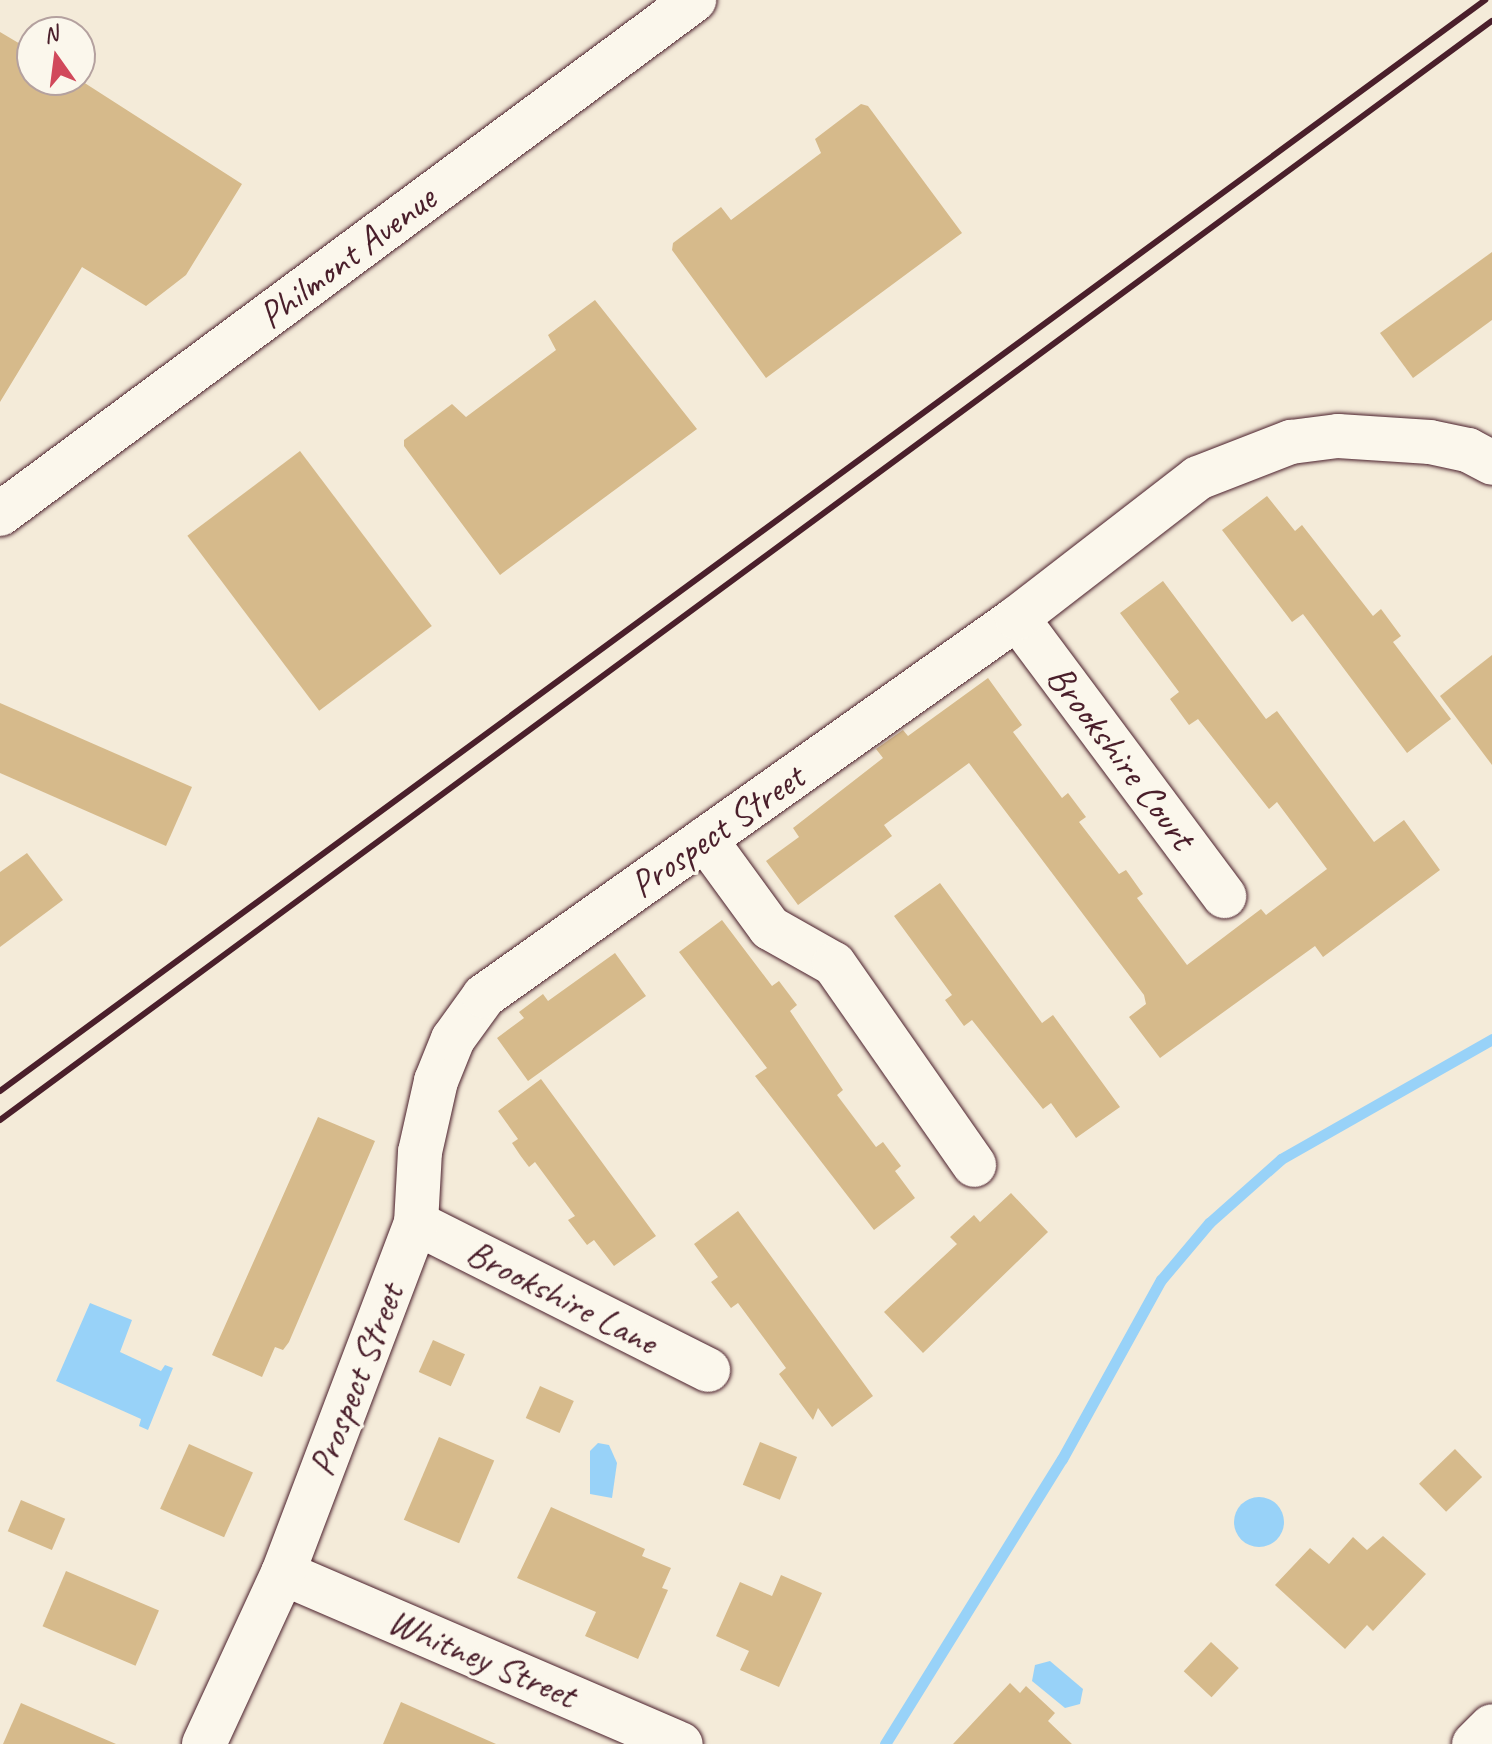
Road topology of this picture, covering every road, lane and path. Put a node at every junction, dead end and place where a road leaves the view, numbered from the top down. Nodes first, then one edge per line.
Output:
1 (694, 0) edge
2 (1492, 463) edge
3 (0, 514) edge
4 (1017, 618) junction
5 (705, 839) junction
6 (1224, 896) dead end
7 (974, 1165) dead end
8 (416, 1223) junction
9 (708, 1370) dead end
10 (283, 1573) junction
11 (1492, 1726) edge
12 (204, 1744) edge
13 (681, 1744) edge
14 (1474, 1744) edge

1 - 3 street, Philmont Avenue
2 - 4 street, Prospect Street
4 - 5 street, Prospect Street
4 - 6 street, Brookshire Court
5 - 7 street
5 - 8 street, Prospect Street
8 - 9 street, Brookshire Lane
8 - 10 street, Prospect Street
10 - 12 street, Prospect Street
10 - 13 street, Whitney Street
11 - 14 street

